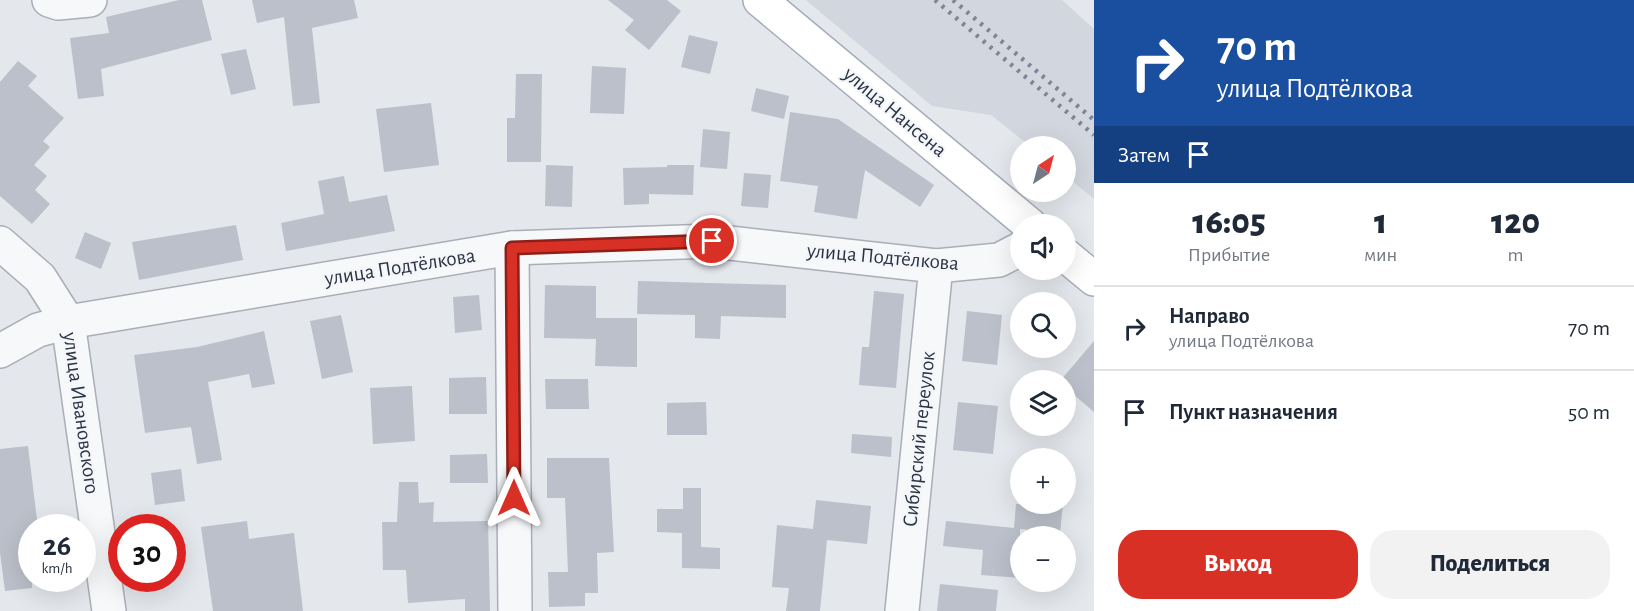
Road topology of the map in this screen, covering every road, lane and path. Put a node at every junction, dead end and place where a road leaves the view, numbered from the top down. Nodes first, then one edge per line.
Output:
1 (49, 0) edge
2 (90, 0) edge
3 (760, 0) edge
4 (1017, 214) edge
5 (0, 243) edge
6 (512, 248) junction
7 (1010, 254) edge
8 (1076, 264) edge
9 (936, 266) junction
10 (1094, 279) edge
11 (68, 322) junction
12 (0, 351) edge
13 (109, 611) edge
14 (515, 611) edge
15 (902, 611) edge

1 - 2 street
3 - 4 main road, улица Нансена
5 - 11 street
6 - 9 street, улица Подтёлкова
6 - 11 street, улица Подтёлкова
6 - 14 street
7 - 9 street, улица Подтёлкова
8 - 10 main road
9 - 15 street, Сибирский переулок
11 - 12 street, улица Подтёлкова
11 - 13 street, улица Ивановского

